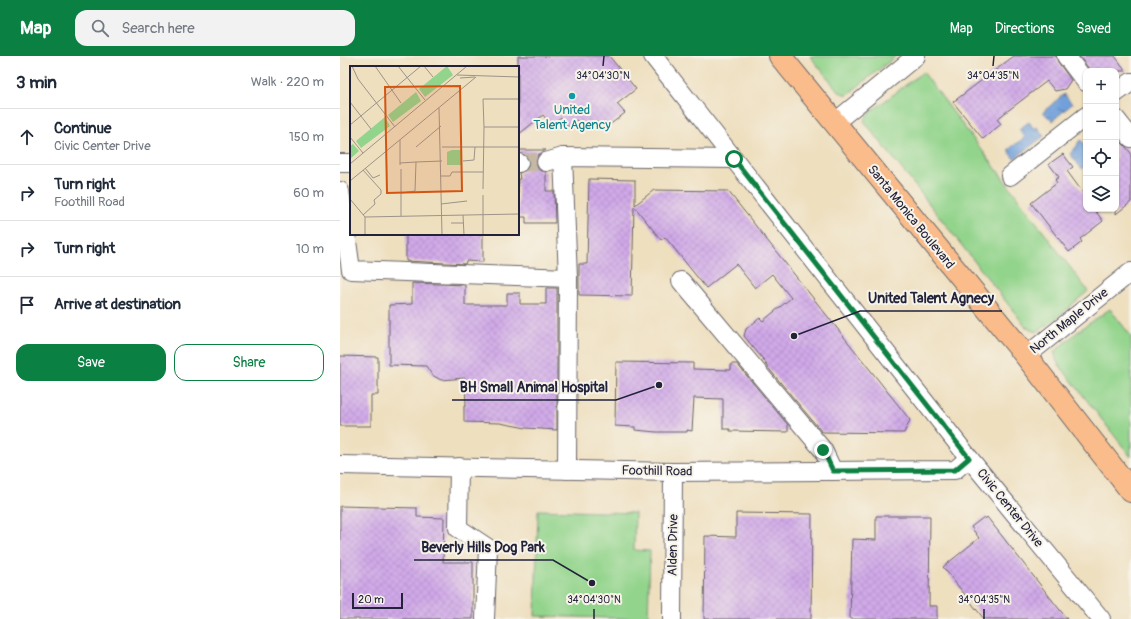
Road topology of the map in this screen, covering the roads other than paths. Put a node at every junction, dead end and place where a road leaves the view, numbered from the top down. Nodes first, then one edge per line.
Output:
1 (653, 56) edge
2 (780, 56) edge
3 (916, 56) edge
4 (1066, 56) edge
5 (1083, 78) edge
6 (1131, 82) edge
7 (1119, 91) edge
8 (1083, 118) edge
9 (834, 123) junction
10 (1119, 123) edge
11 (1131, 138) edge
12 (563, 157) junction
13 (734, 159) junction
14 (546, 162) tunnel mouth
15 (1010, 176) dead end
16 (340, 191) edge
17 (1131, 272) edge
18 (568, 278) junction
19 (681, 281) dead end
20 (1026, 356) junction
21 (969, 458) junction
22 (340, 465) edge
23 (459, 467) junction
24 (567, 470) junction
25 (833, 471) junction
26 (673, 472) junction
27 (1131, 491) edge
28 (485, 619) edge
29 (672, 619) edge
30 (1101, 619) edge

1 - 13 street, Civic Center Drive
2 - 9 main road, Santa Monica Boulevard
3 - 9 street
4 - 5 street
6 - 7 street
8 - 15 street
9 - 20 main road, Santa Monica Boulevard
10 - 11 street
12 - 13 street
12 - 14 street
12 - 18 street
13 - 21 street, Civic Center Drive
16 - 18 street
17 - 20 street, North Maple Drive
18 - 24 street
19 - 25 street
20 - 27 main road, Santa Monica Boulevard
21 - 25 street, Foothill Road
21 - 30 street, Civic Center Drive
22 - 23 street, Foothill Road
23 - 24 street, Foothill Road
23 - 28 street
24 - 26 street, Foothill Road
25 - 26 street, Foothill Road
26 - 29 street, Alden Drive

